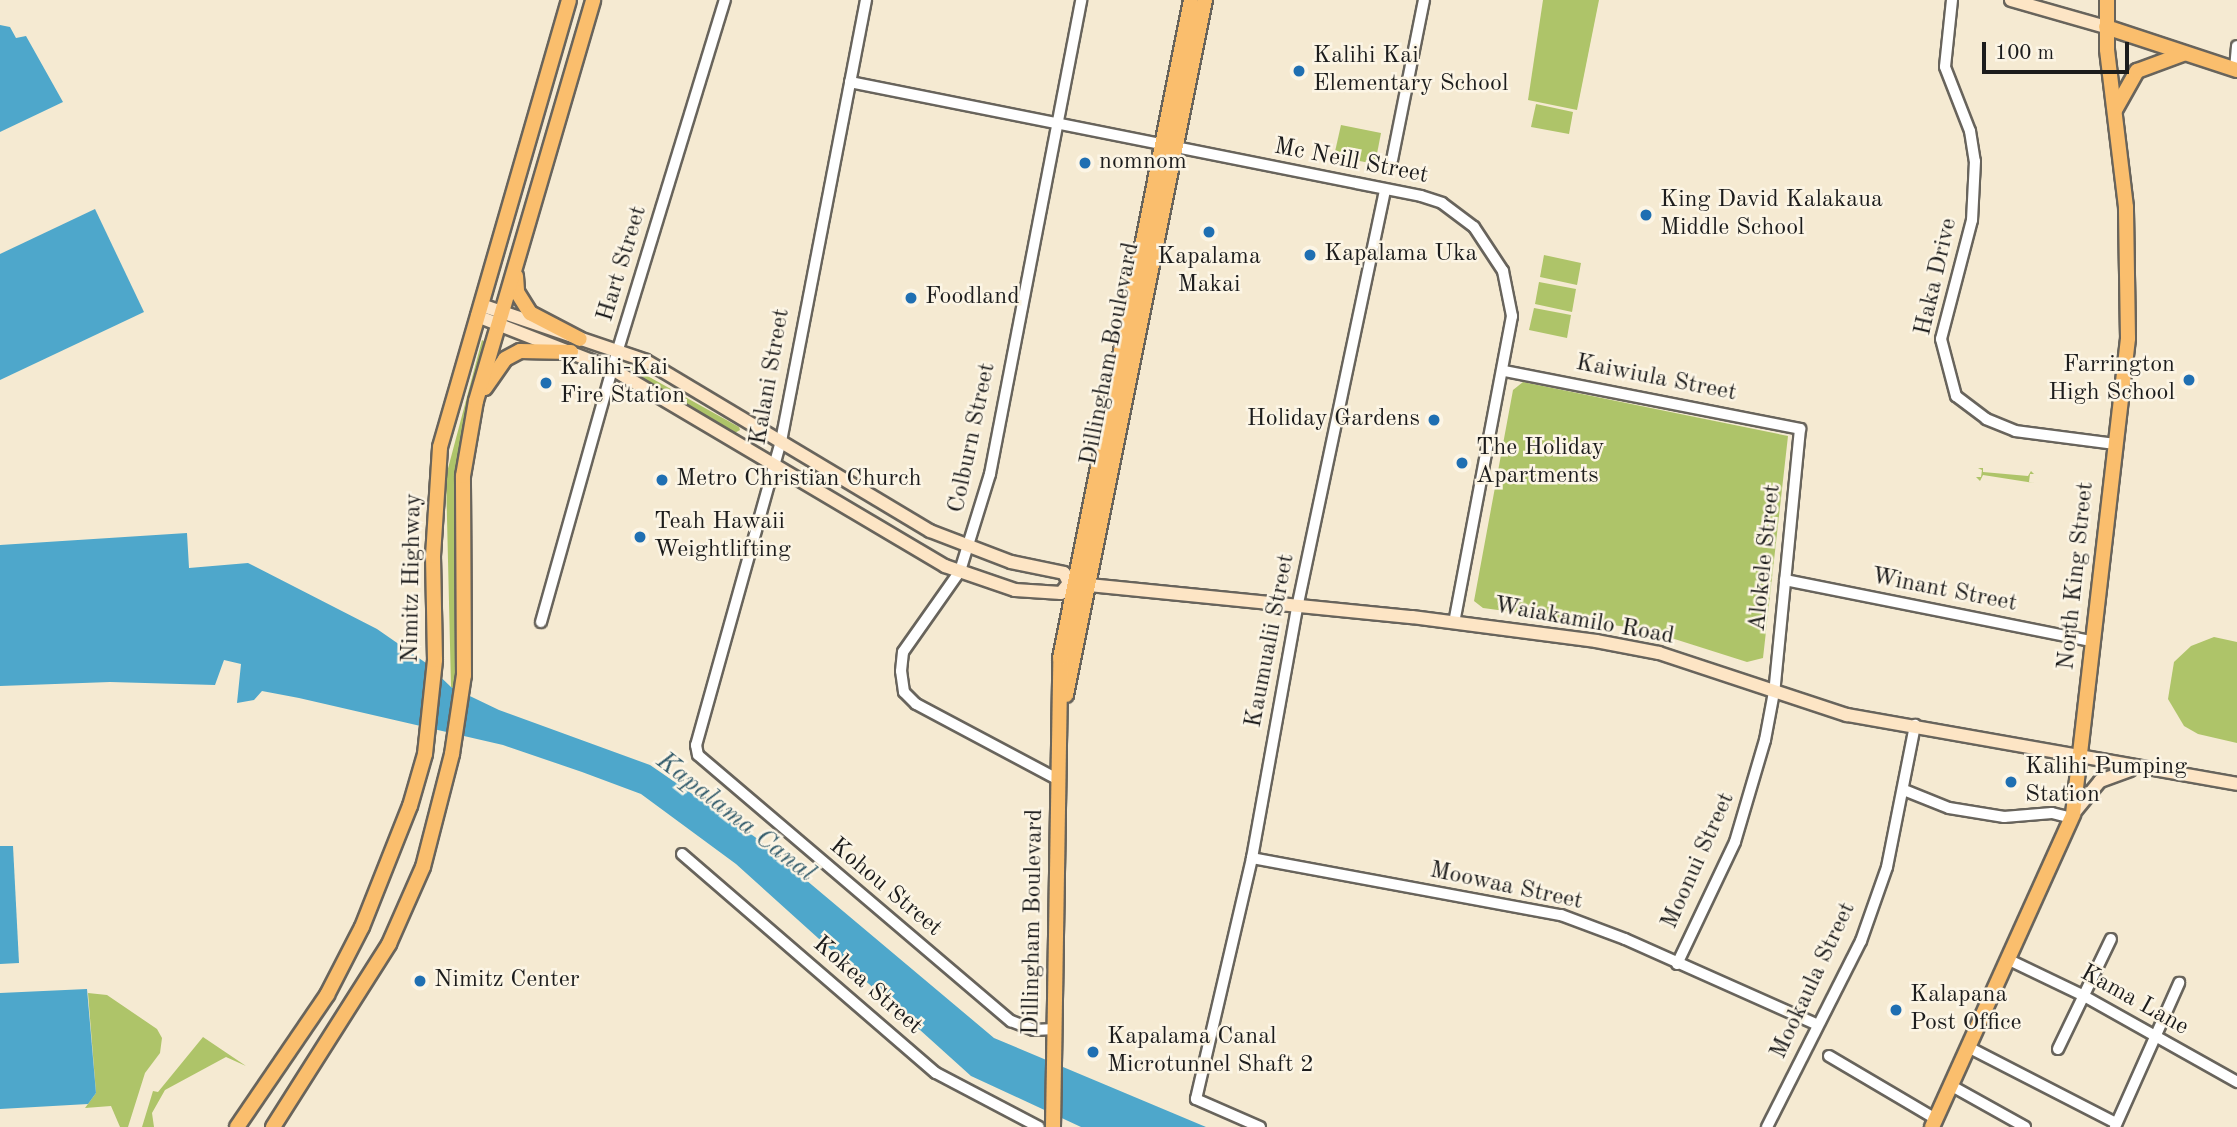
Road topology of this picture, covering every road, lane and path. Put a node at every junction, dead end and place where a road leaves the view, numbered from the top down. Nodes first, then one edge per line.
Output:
1 (569, 0) edge
2 (593, 0) edge
3 (725, 0) edge
4 (866, 0) edge
5 (1081, 0) edge
6 (1191, 0) edge
7 (1205, 0) edge
8 (1424, 0) edge
9 (1952, 0) edge
10 (2011, 0) edge
11 (2106, 0) edge
12 (2106, 27) junction
13 (2237, 46) edge
14 (2186, 54) junction
15 (2236, 70) edge
16 (850, 82) junction
17 (2114, 111) junction
18 (1059, 124) junction
19 (1168, 146) junction
20 (1392, 160) dead end
21 (1385, 191) junction
22 (515, 271) junction
23 (479, 311) junction
24 (501, 320) junction
25 (580, 339) junction
26 (618, 351) junction
27 (571, 352) junction
28 (612, 369) junction
29 (1505, 371) junction
30 (476, 401) junction
31 (1800, 429) joint
32 (781, 441) junction
33 (2115, 444) junction
34 (776, 464) junction
35 (970, 549) junction
36 (960, 571) junction
37 (1785, 580) junction
38 (1071, 584) junction
39 (1088, 586) junction
40 (1297, 608) junction
41 (541, 622) dead end
42 (1454, 622) junction
43 (2094, 642) junction
44 (1774, 692) junction
45 (1062, 717) junction
46 (1914, 725) junction
47 (698, 755) joint
48 (2081, 756) junction
49 (2138, 769) junction
50 (1059, 780) junction
51 (2237, 784) edge
52 (1904, 790) junction
53 (2073, 816) junction
54 (682, 854) dead end
55 (1252, 858) junction
56 (2111, 939) dead end
57 (2009, 960) junction
58 (1677, 964) junction
59 (2179, 982) dead end
60 (2084, 996) junction
61 (1818, 1025) junction
62 (1055, 1028) junction
63 (2155, 1035) junction
64 (1968, 1048) junction
65 (2058, 1049) dead end
66 (1829, 1056) dead end
67 (2237, 1082) edge
68 (1950, 1085) junction
69 (1054, 1121) edge
70 (1934, 1123) edge
71 (2115, 1125) edge
72 (237, 1127) edge
73 (273, 1127) edge
74 (1039, 1127) edge
75 (1260, 1127) edge
76 (1767, 1127) edge
77 (2025, 1127) edge

1 - 23 main road, Nimitz Highway
2 - 22 main road, Nimitz Highway
3 - 26 street, Hart Street
4 - 16 street, Kalani Street
5 - 18 street, Colburn Street
6 - 19 main road, Dillingham Boulevard
7 - 19 main road, Dillingham Boulevard
8 - 20 street
9 - 33 street, Haka Drive
10 - 12 main road
11 - 12 main road, North King Street
12 - 14 main road
12 - 17 main road, North King Street
13 - 15 street
14 - 15 main road
14 - 17 main road
16 - 18 street, Mc Neill Street
16 - 32 street, Kalani Street
17 - 33 main road, North King Street
18 - 19 street, Mc Neill Street
18 - 35 street, Colburn Street
19 - 21 street, Mc Neill Street
19 - 38 main road, Dillingham Boulevard
19 - 39 main road, Dillingham Boulevard
21 - 29 street, Mc Neill Street
21 - 40 street, Kaumualii Street
22 - 24 main road, Nimitz Highway
22 - 25 main road
23 - 24 main road, Waiakamilo Road
23 - 72 main road, Nimitz Highway
24 - 25 main road, Waiakamilo Road
24 - 27 main road, Waiakamilo Road
24 - 30 main road, Nimitz Highway
25 - 26 main road, Waiakamilo Road
26 - 28 street, Hart Street
26 - 32 main road, Waiakamilo Road
27 - 28 main road, Waiakamilo Road
27 - 30 main road
28 - 34 main road, Waiakamilo Road
28 - 41 street, Hart Street
29 - 31 street, Kaiwiula Street
29 - 42 street, Mc Neill Street
30 - 73 main road, Nimitz Highway
31 - 37 street, Alokele Street
32 - 34 street, Kalani Street
32 - 35 main road, Waiakamilo Road
33 - 43 main road, North King Street
34 - 36 main road, Waiakamilo Road
34 - 47 street, Kalani Street
35 - 36 street, Colburn Street
35 - 38 main road, Waiakamilo Road
36 - 38 main road, Waiakamilo Road
36 - 50 street, Colburn Street
37 - 43 street, Winant Street
37 - 44 street, Alokele Street
38 - 39 main road, Waiakamilo Road
38 - 45 main road, Dillingham Boulevard
39 - 40 main road, Waiakamilo Road
39 - 45 main road, Dillingham Boulevard
40 - 42 main road, Waiakamilo Road
40 - 55 street, Kaumualii Street
42 - 44 main road, Waiakamilo Road
43 - 48 main road, North King Street
44 - 46 main road, Waiakamilo Road
44 - 58 street, Moonui Street
45 - 50 main road, Dillingham Boulevard
46 - 48 main road, Waiakamilo Road
46 - 52 street, Mookaula Street
47 - 62 street, Kohou Street
48 - 49 main road, Waiakamilo Road
48 - 53 main road, North King Street
49 - 51 main road, Waiakamilo Road
49 - 53 main road
50 - 62 main road, Dillingham Boulevard
52 - 53 street
52 - 61 street, Mookaula Street
53 - 57 main road, North King Street
54 - 74 street, Kokea Street
55 - 58 street, Moowaa Street
55 - 75 street, Kaumualii Street
56 - 60 street
57 - 60 street, Kama Lane
57 - 64 main road, North King Street
58 - 61 street, Moowaa Street
59 - 63 street
60 - 63 street, Kama Lane
60 - 65 street
61 - 76 street, Mookaula Street
62 - 69 main road, Dillingham Boulevard
63 - 67 street, Kama Lane
63 - 71 street
64 - 68 main road, North King Street
64 - 71 street
66 - 70 street
68 - 70 main road, North King Street
68 - 77 street

